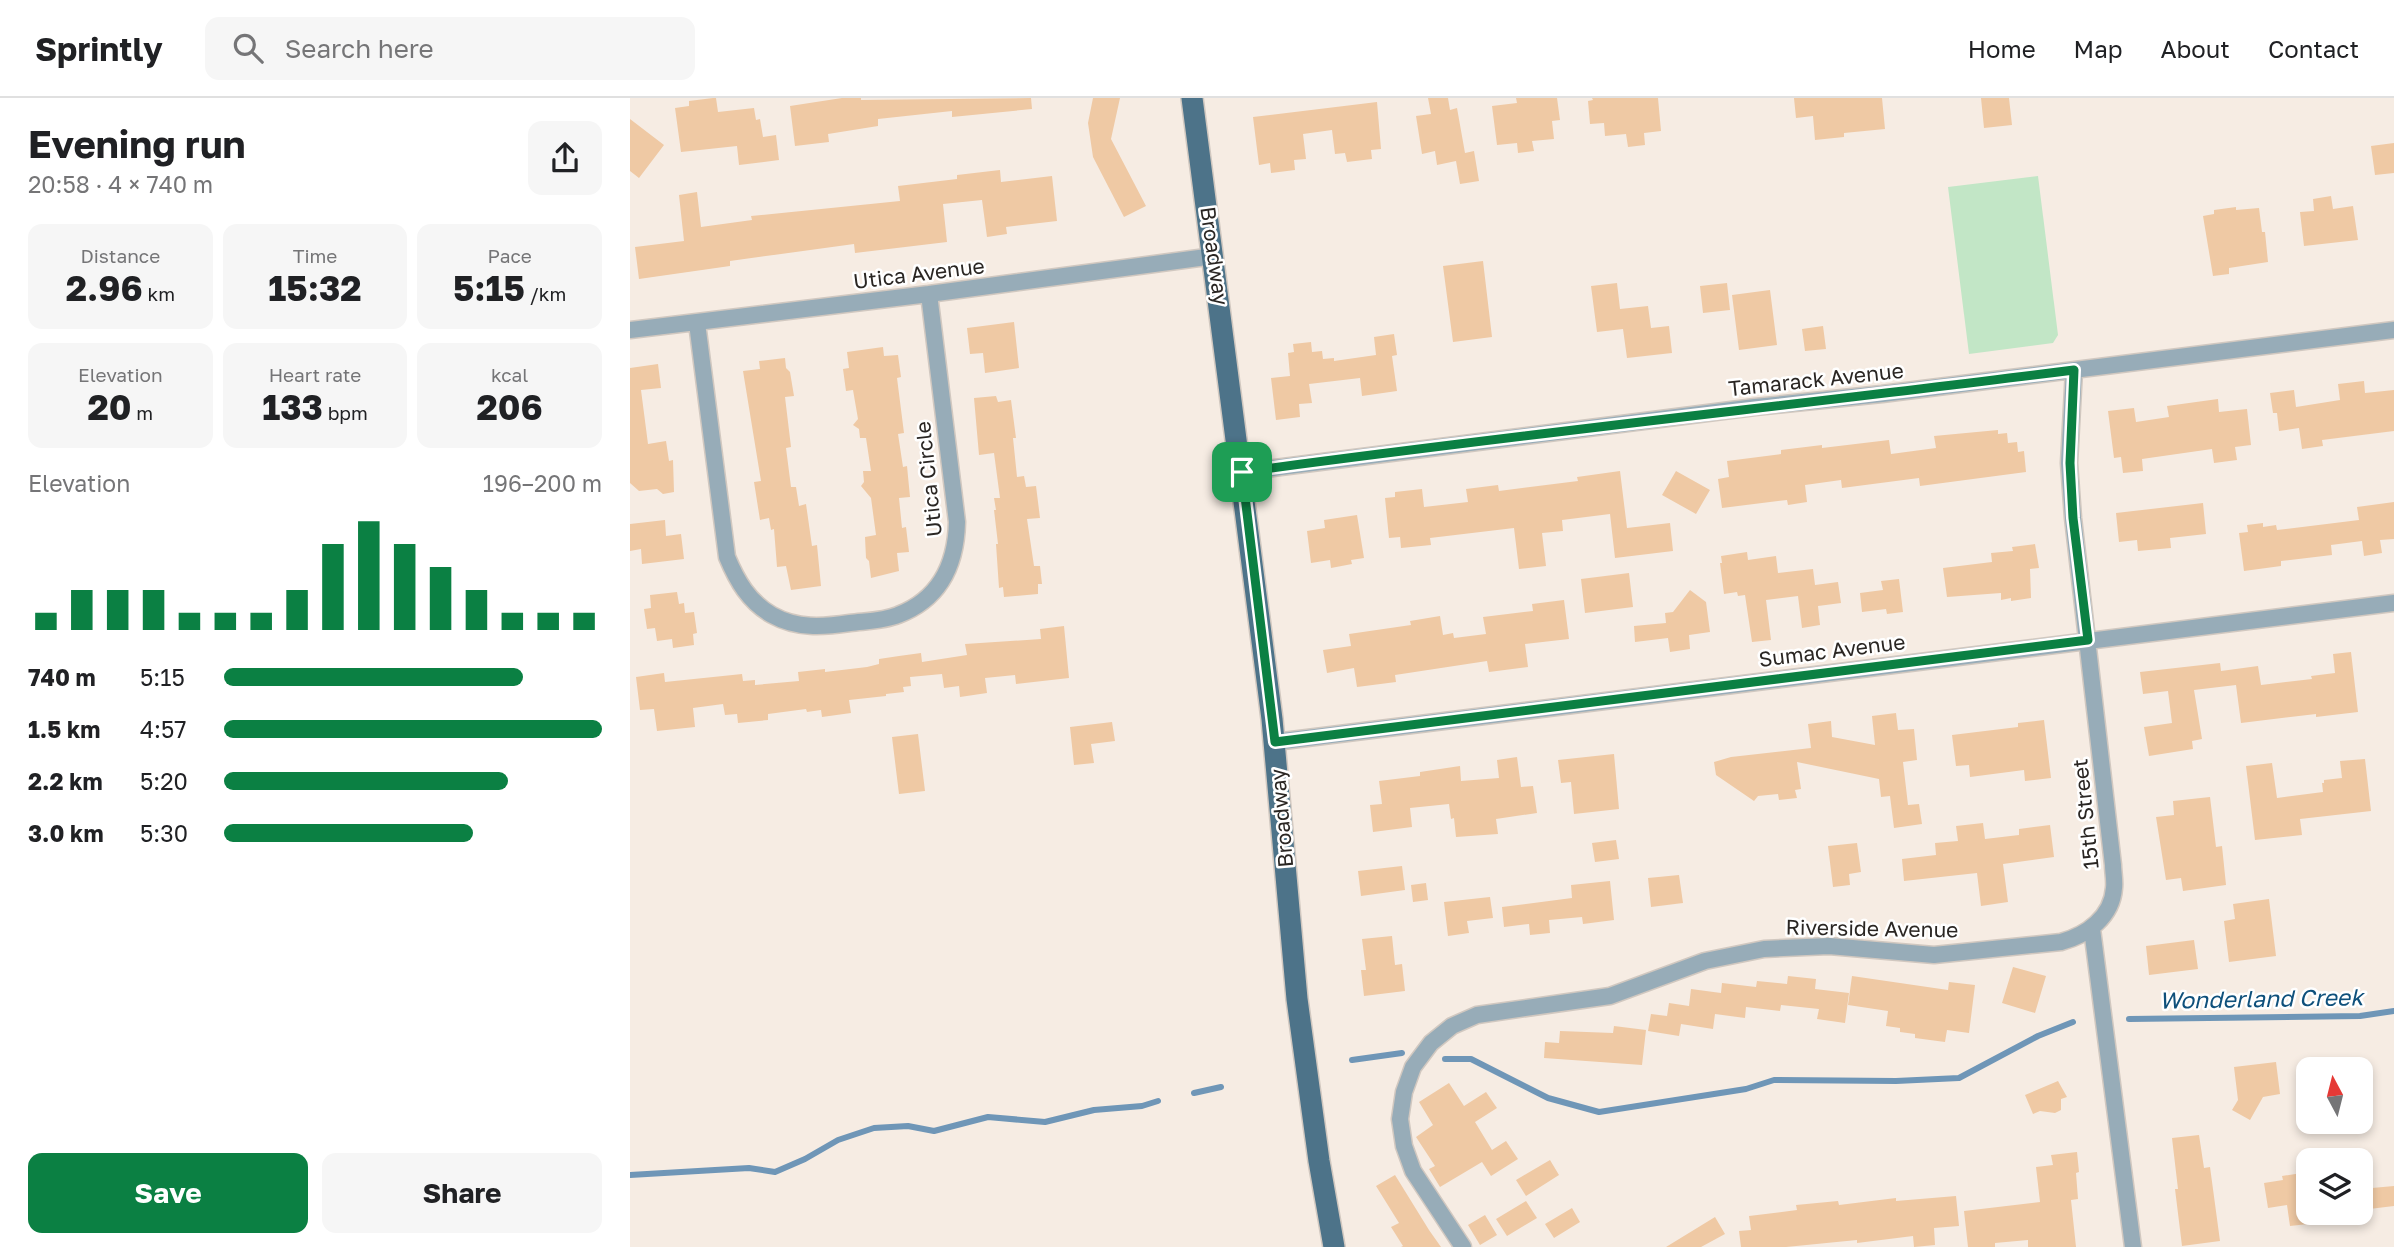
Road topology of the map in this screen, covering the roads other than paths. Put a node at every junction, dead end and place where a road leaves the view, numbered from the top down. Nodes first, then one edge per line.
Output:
1 (1192, 98) edge
2 (1214, 256) junction
3 (929, 294) junction
4 (697, 323) junction
5 (630, 330) edge
6 (2394, 330) edge
7 (2074, 370) junction
8 (1242, 472) junction
9 (2394, 603) edge
10 (2088, 640) junction
11 (1275, 742) junction
12 (2092, 929) junction
13 (1334, 1247) edge
14 (1463, 1247) edge
15 (2133, 1247) edge

1 - 2 main road, Broadway
2 - 3 street, Utica Avenue
2 - 8 main road, Broadway
3 - 4 street, Utica Avenue
3 - 4 street, Utica Circle
4 - 5 street, Utica Avenue
6 - 7 street, Tamarack Avenue
7 - 8 street, Tamarack Avenue
7 - 10 street, 15th Street
8 - 11 main road, Broadway
9 - 10 street, Sumac Avenue
10 - 11 street, Sumac Avenue
10 - 12 street, 15th Street
11 - 13 main road, Broadway
12 - 14 street, Riverside Avenue
12 - 15 street

